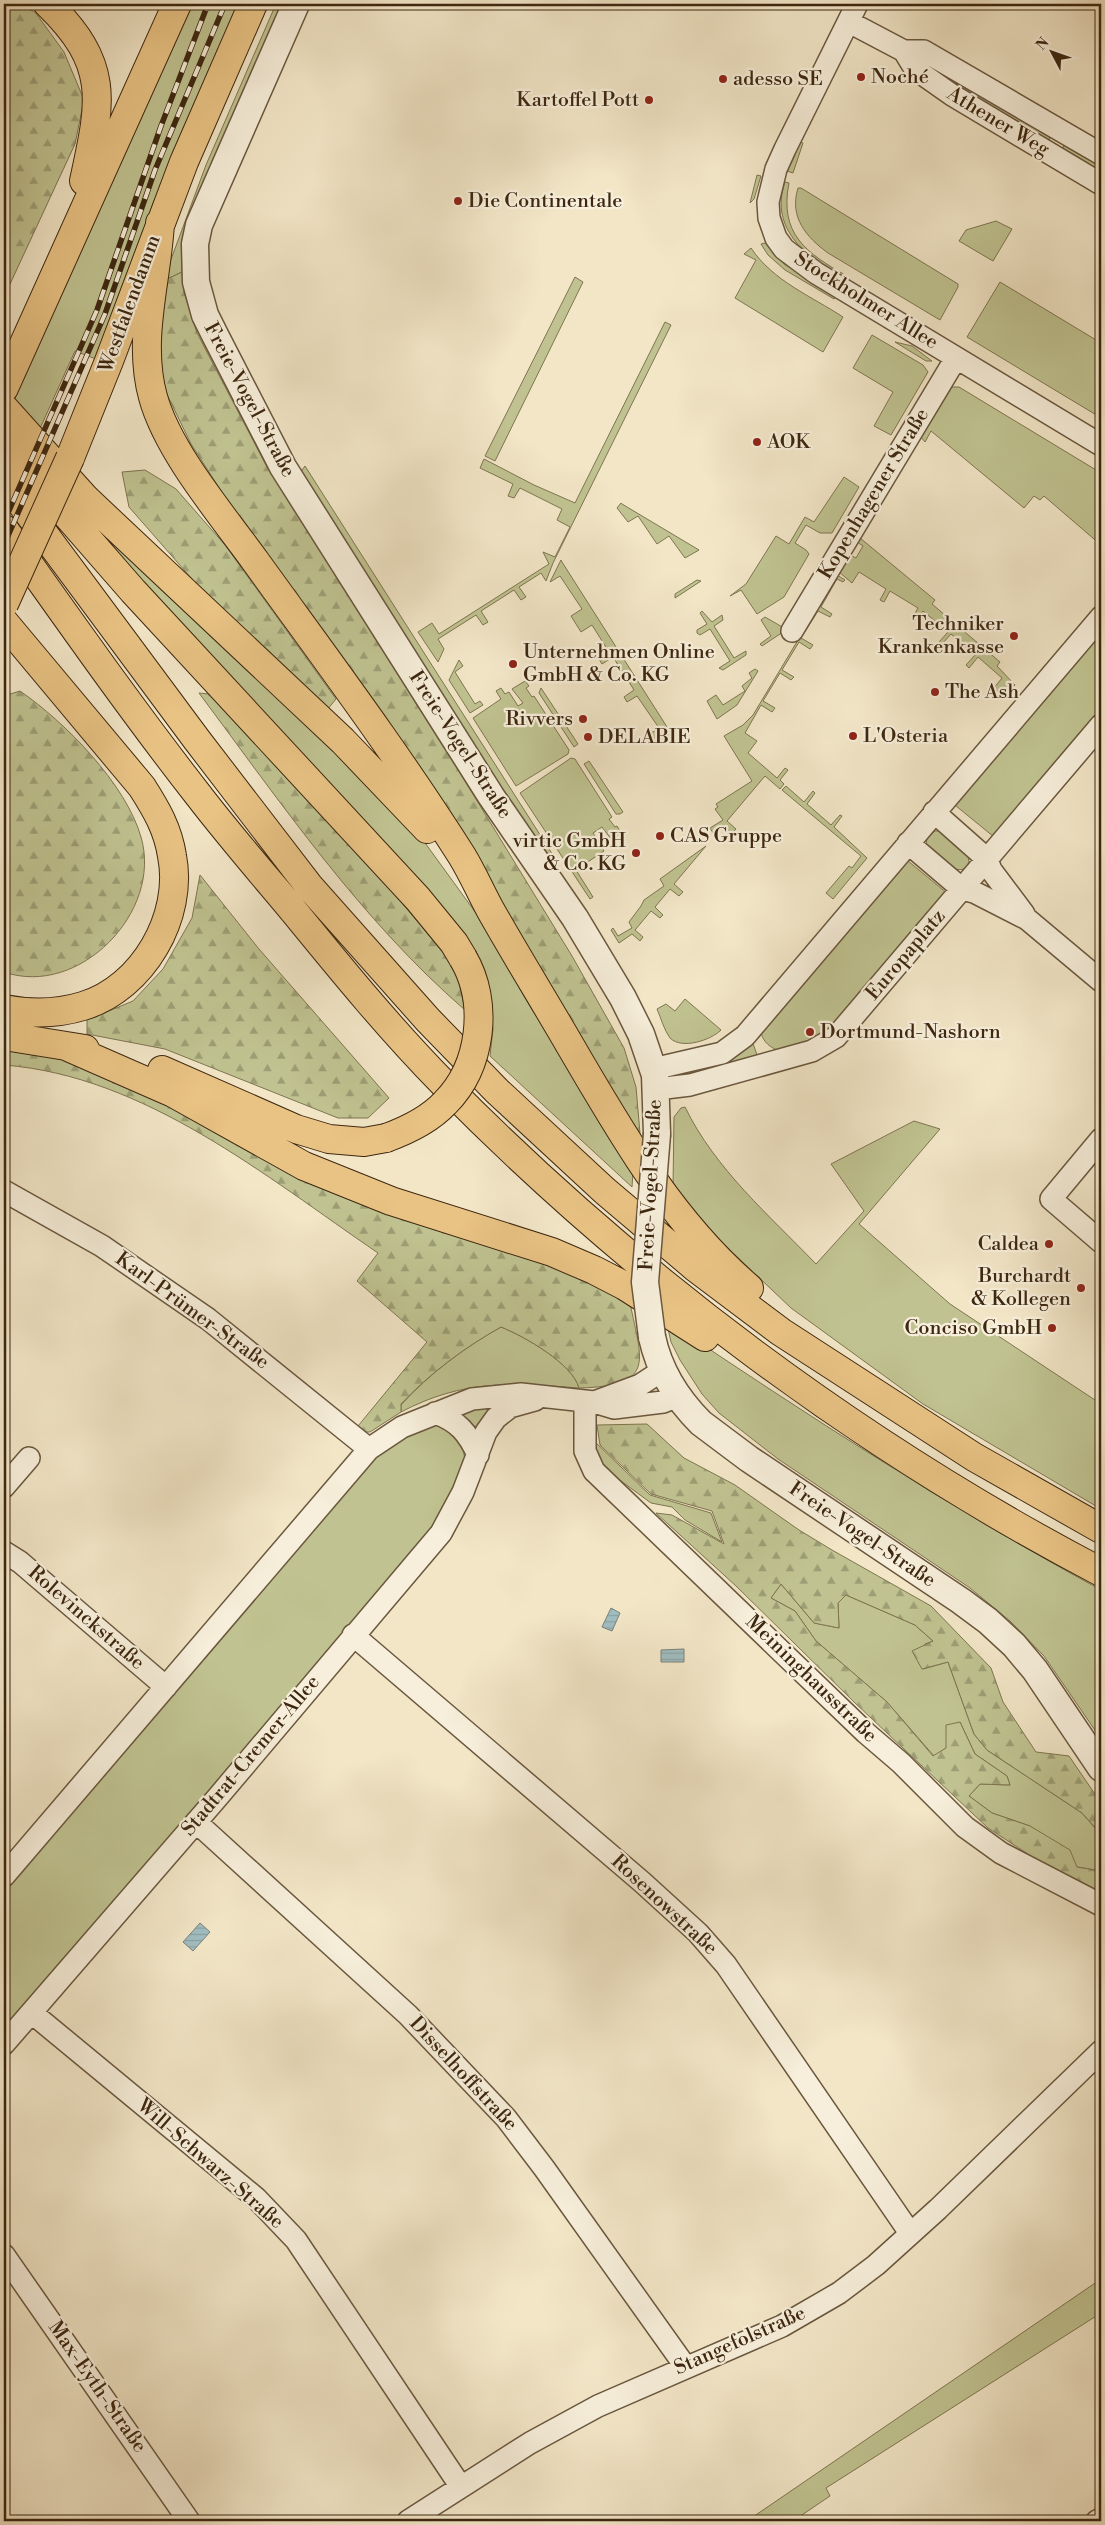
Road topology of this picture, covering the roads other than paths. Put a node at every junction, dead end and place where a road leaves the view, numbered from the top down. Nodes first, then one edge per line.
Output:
1 (48, 4) edge
2 (177, 4) edge
3 (253, 4) edge
4 (296, 4) edge
5 (853, 13) edge
6 (904, 51) junction
7 (1101, 154) edge
8 (1101, 184) edge
9 (80, 217) junction
10 (160, 223) junction
11 (956, 358) junction
12 (7, 380) edge
13 (4, 408) edge
14 (4, 442) edge
15 (1101, 445) edge
16 (4, 480) edge
17 (4, 529) edge
18 (4, 563) edge
19 (4, 604) edge
20 (1101, 617) edge
21 (4, 622) edge
22 (792, 631) dead end
23 (106, 671) junction
24 (1101, 724) edge
25 (934, 812) junction
26 (908, 843) junction
27 (987, 860) junction
28 (962, 888) junction
29 (491, 911) junction
30 (1027, 919) junction
31 (1101, 982) edge
32 (4, 1009) edge
33 (4, 1036) edge
34 (68, 1047) junction
35 (655, 1079) junction
36 (1101, 1139) edge
37 (4, 1191) edge
38 (1101, 1242) edge
39 (663, 1370) junction
40 (870, 1391) junction
41 (678, 1396) junction
42 (542, 1398) junction
43 (590, 1402) junction
44 (435, 1413) junction
45 (866, 1433) junction
46 (369, 1449) junction
47 (478, 1455) junction
48 (29, 1458) dead end
49 (4, 1488) edge
50 (1101, 1529) edge
51 (4, 1552) edge
52 (1101, 1572) edge
53 (353, 1635) junction
54 (166, 1687) junction
55 (1101, 1768) edge
56 (196, 1822) junction
57 (4, 1876) edge
58 (1101, 1905) edge
59 (32, 2013) junction
60 (4, 2044) edge
61 (1101, 2051) edge
62 (910, 2233) junction
63 (4, 2255) edge
64 (685, 2366) junction
65 (462, 2487) junction
66 (1101, 2519) edge
67 (189, 2521) edge
68 (408, 2521) edge
69 (1097, 2521) edge

1 - 9 highway
2 - 9 highway
3 - 10 highway, Westfalendamm
4 - 35 street, Freie-Vogel-Straße
5 - 6 street, Athener Weg
5 - 11 street, Stockholmer Allee
6 - 7 street, Athener Weg
6 - 8 street, Athener Weg
9 - 12 highway
10 - 19 highway, Westfalendamm, bridge
10 - 29 highway
11 - 15 street, Stockholmer Allee
11 - 22 street, Kopenhagener Straße
13 - 29 highway
14 - 34 highway, bridge
16 - 40 highway
17 - 23 highway
18 - 23 highway
20 - 25 street
21 - 32 highway
23 - 45 highway
24 - 27 street, Europaplatz
25 - 26 street
25 - 27 street
26 - 28 street
26 - 35 street
27 - 28 street, Europaplatz
27 - 30 street
28 - 30 street
28 - 35 street, Europaplatz
29 - 40 highway
30 - 31 street
33 - 34 highway
34 - 45 highway
35 - 39 street, Freie-Vogel-Straße, bridge
36 - 38 street
37 - 46 street, Karl-Prümer-Straße
39 - 41 street, Freie-Vogel-Straße
39 - 43 street, Stadtrat-Cremer-Allee
40 - 50 highway
41 - 43 street, Stadtrat-Cremer-Allee
41 - 55 street, Freie-Vogel-Straße
42 - 43 street, Stadtrat-Cremer-Allee
42 - 44 street, Stadtrat-Cremer-Allee
42 - 47 street, Stadtrat-Cremer-Allee
43 - 58 street, Meininghausstraße
44 - 46 street, Stadtrat-Cremer-Allee
44 - 47 street
45 - 52 highway
46 - 54 street, Stadtrat-Cremer-Allee
47 - 53 street, Stadtrat-Cremer-Allee
48 - 49 street
51 - 54 street, Rolevinckstraße
53 - 56 street, Stadtrat-Cremer-Allee
53 - 62 street, Rosenowstraße
54 - 57 street, Stadtrat-Cremer-Allee
56 - 59 street, Stadtrat-Cremer-Allee
56 - 64 street, Disselhoffstraße
59 - 60 street, Stadtrat-Cremer-Allee
59 - 65 street, Will-Schwarz-Straße
61 - 62 street, Stangefolstraße
62 - 64 street, Stangefolstraße
63 - 67 street, Max-Eyth-Straße
64 - 65 street, Stangefolstraße
65 - 68 street, Stangefolstraße
66 - 69 street

